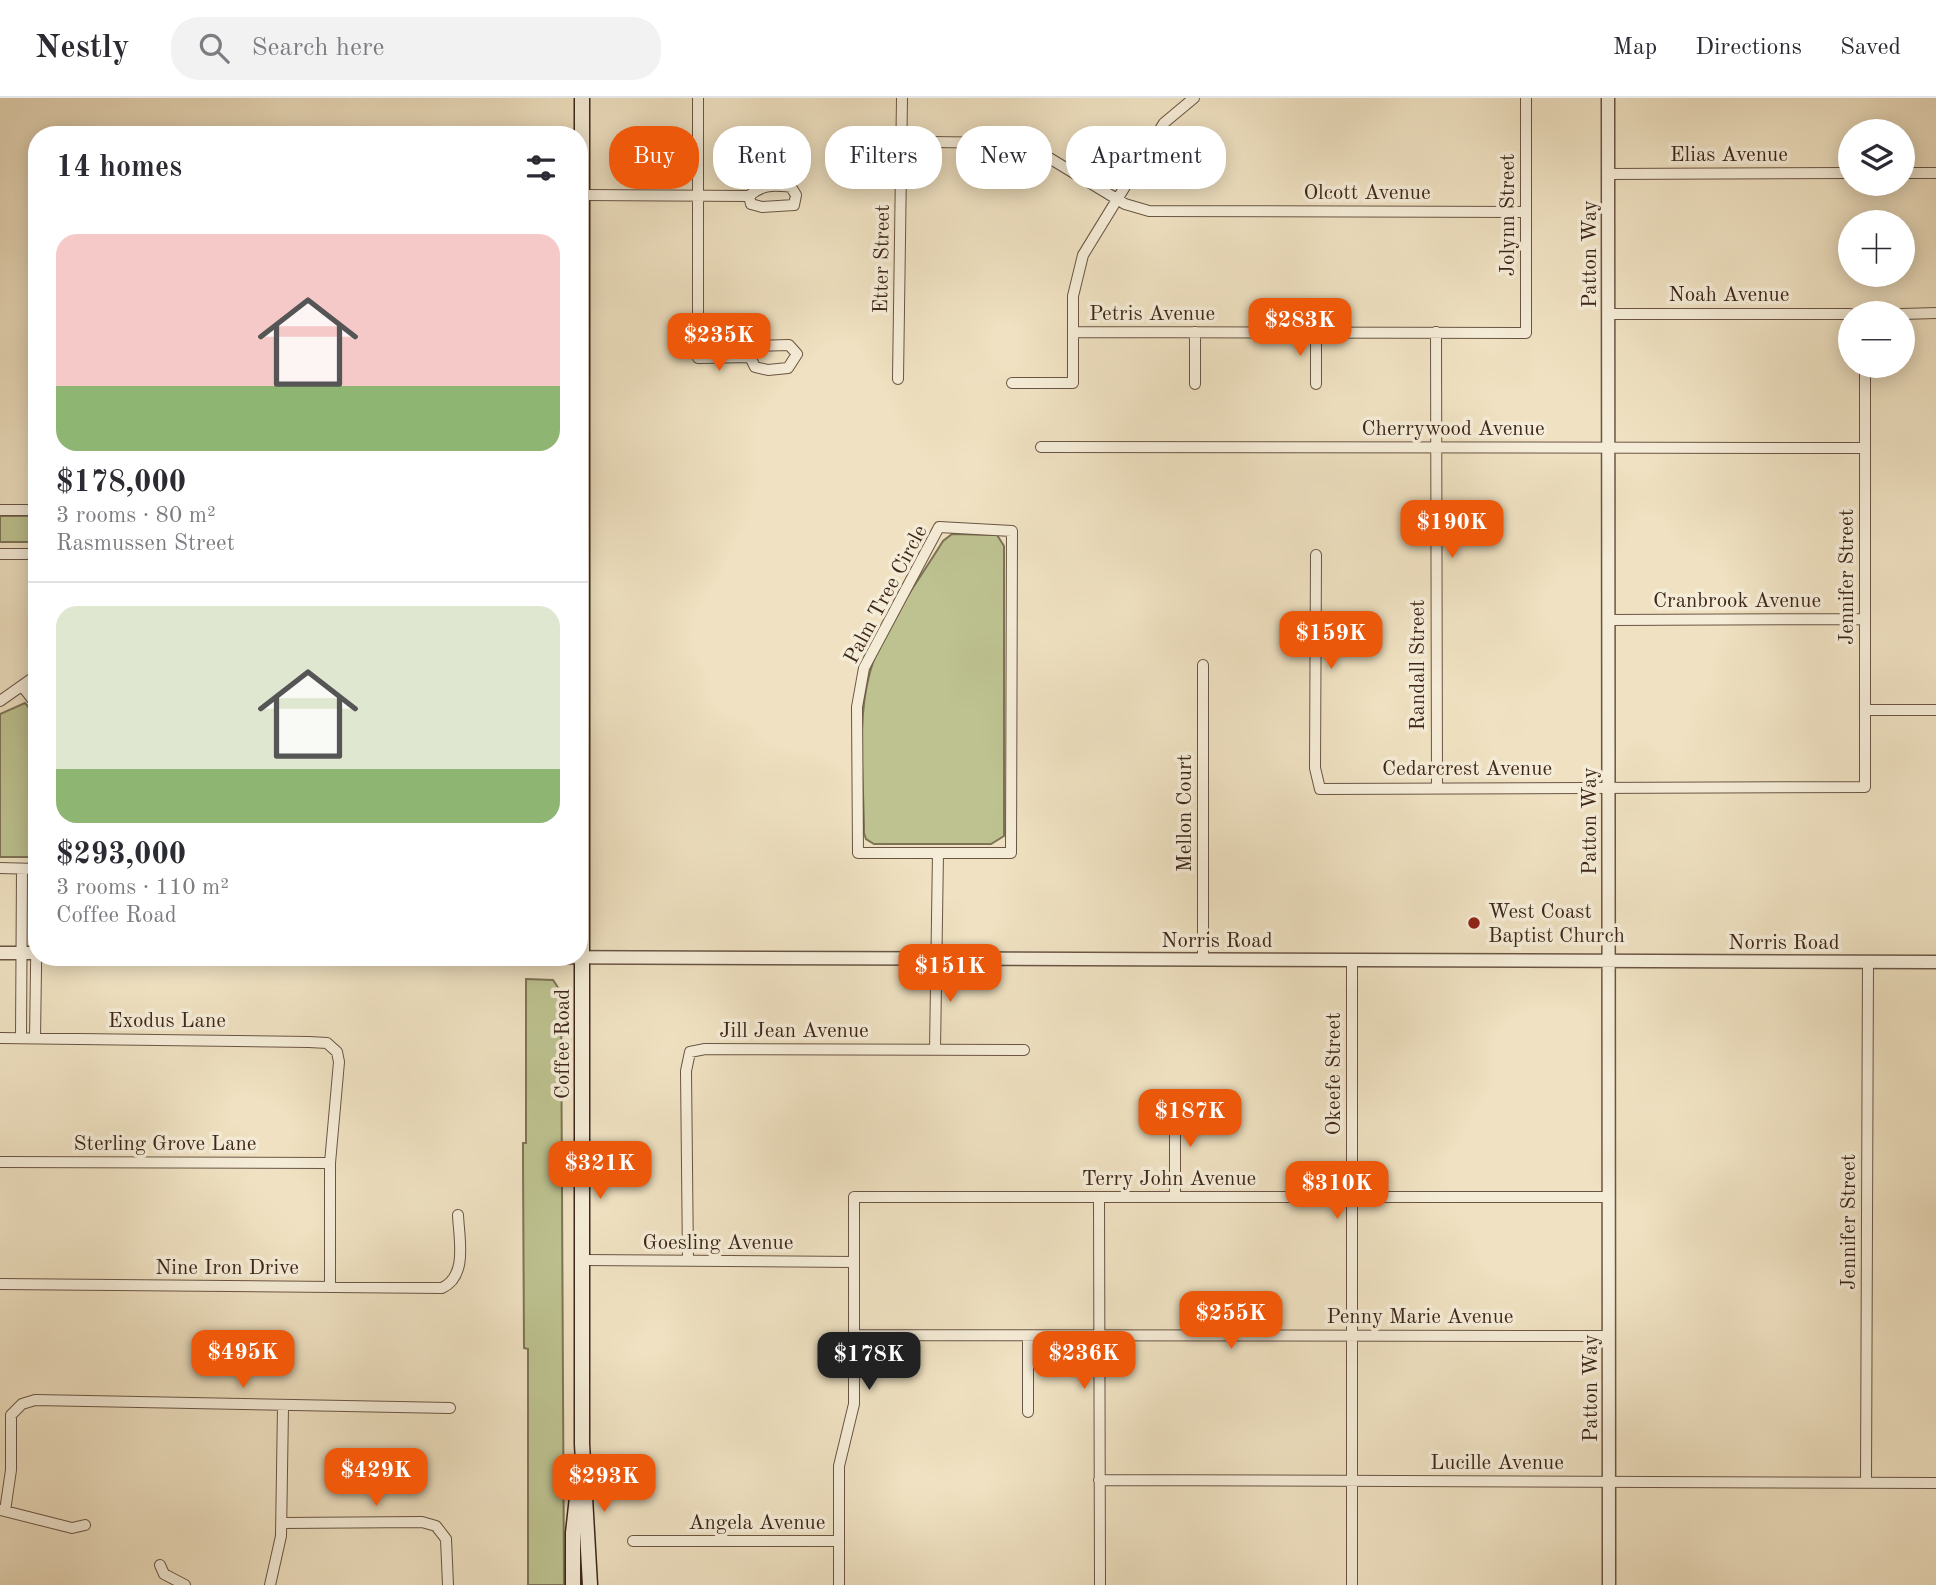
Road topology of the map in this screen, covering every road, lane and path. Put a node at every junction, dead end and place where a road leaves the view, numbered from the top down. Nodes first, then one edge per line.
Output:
1 (582, 98) edge
2 (698, 98) edge
3 (902, 98) edge
4 (1194, 98) edge
5 (1526, 98) edge
6 (1608, 98) edge
7 (582, 126) edge
8 (902, 126) edge
9 (942, 143) edge
10 (1838, 173) edge
11 (1915, 173) edge
12 (1936, 173) edge
13 (1608, 174) junction
14 (901, 189) edge
15 (588, 195) edge
16 (698, 196) junction
17 (750, 196) dead end
18 (1116, 200) junction
19 (1526, 212) junction
20 (1936, 313) edge
21 (1608, 314) junction
22 (1838, 314) edge
23 (1915, 314) edge
24 (1073, 332) junction
25 (1195, 332) junction
26 (1316, 332) junction
27 (1436, 332) junction
28 (1526, 332) joint
29 (750, 357) dead end
30 (1865, 378) edge
31 (898, 379) dead end
32 (1012, 383) dead end
33 (1195, 384) dead end
34 (1316, 384) dead end
35 (1041, 447) dead end
36 (1436, 447) junction
37 (1608, 447) junction
38 (1865, 448) junction
39 (0, 510) edge
40 (28, 510) edge
41 (0, 554) edge
42 (28, 554) edge
43 (1315, 555) dead end
44 (1865, 619) junction
45 (1609, 620) junction
46 (1203, 665) dead end
47 (28, 682) edge
48 (22, 686) junction
49 (28, 694) edge
50 (0, 701) edge
51 (1865, 710) junction
52 (1936, 710) edge
53 (1437, 787) junction
54 (1609, 787) junction
55 (1866, 787) joint
56 (938, 853) junction
57 (0, 868) edge
58 (22, 869) junction
59 (28, 869) edge
60 (0, 953) edge
61 (22, 953) junction
62 (28, 953) edge
63 (588, 958) edge
64 (935, 959) junction
65 (1203, 960) junction
66 (1352, 960) junction
67 (1609, 961) junction
68 (1868, 961) junction
69 (1936, 962) edge
70 (36, 966) edge
71 (583, 966) edge
72 (0, 1038) edge
73 (21, 1038) junction
74 (35, 1038) junction
75 (935, 1050) junction
76 (1024, 1050) dead end
77 (1175, 1100) dead end
78 (0, 1162) edge
79 (330, 1163) junction
80 (1099, 1197) junction
81 (1175, 1197) junction
82 (1352, 1197) junction
83 (1609, 1197) junction
84 (458, 1215) dead end
85 (582, 1260) junction
86 (688, 1261) junction
87 (854, 1262) junction
88 (0, 1284) edge
89 (330, 1287) junction
90 (854, 1335) junction
91 (1028, 1336) junction
92 (1099, 1336) junction
93 (1352, 1336) junction
94 (1609, 1336) junction
95 (283, 1407) junction
96 (450, 1408) dead end
97 (1028, 1412) dead end
98 (582, 1444) junction
99 (1099, 1480) junction
100 (1352, 1481) junction
101 (1609, 1482) junction
102 (1866, 1482) junction
103 (1936, 1483) edge
104 (3, 1510) edge
105 (282, 1524) junction
106 (85, 1525) dead end
107 (633, 1541) dead end
108 (839, 1541) junction
109 (160, 1565) dead end
110 (185, 1585) edge
111 (270, 1585) edge
112 (448, 1585) edge
113 (573, 1585) edge
114 (590, 1585) edge
115 (839, 1585) edge
116 (1100, 1585) edge
117 (1353, 1585) edge
118 (1609, 1585) edge

1 - 7 main road, Coffee Road
2 - 16 street
3 - 8 street, Etter Street
4 - 18 street
5 - 19 street, Jolynn Street
6 - 13 street, Patton Way
9 - 18 street, Olcott Avenue
10 - 13 street, Elias Avenue
11 - 12 street
13 - 21 street, Patton Way
14 - 31 street, Etter Street
15 - 16 street
16 - 17 street
16 - 29 street
18 - 19 street, Olcott Avenue
18 - 24 street
19 - 28 street, Jolynn Street
20 - 23 street
21 - 22 street, Noah Avenue
21 - 37 street, Patton Way
24 - 25 street, Petris Avenue
24 - 32 street
25 - 26 street, Petris Avenue
25 - 33 street
26 - 27 street, Petris Avenue
26 - 34 street
27 - 28 street, Petris Avenue
27 - 36 street, Randall Street
30 - 38 street, Jennifer Street
35 - 36 street, Cherrywood Avenue
36 - 37 street, Cherrywood Avenue
36 - 53 street, Randall Street
37 - 38 street, Cherrywood Avenue
37 - 45 street, Patton Way
38 - 44 street, Jennifer Street
39 - 40 street
41 - 42 street
43 - 53 street, Cedarcrest Avenue
44 - 45 street, Cranbrook Avenue
44 - 51 street, Jennifer Street
45 - 54 street, Patton Way
46 - 65 street, Mellon Court
47 - 48 street
48 - 49 street
48 - 50 street
51 - 52 street
51 - 55 street, Jennifer Street
53 - 54 street, Cedarcrest Avenue
54 - 55 street, Cedarcrest Avenue
54 - 67 street, Patton Way
56 - 56 street, Palm Tree Circle
56 - 64 street
57 - 58 street
58 - 59 street
58 - 61 street
60 - 61 street
61 - 62 street
61 - 73 street
63 - 64 street, Norris Road
64 - 65 street, Norris Road
64 - 75 street
65 - 66 street, Norris Road
66 - 67 street, Norris Road
66 - 82 street, Okeefe Street
67 - 68 street, Norris Road
67 - 83 street, Patton Way
68 - 69 street, Norris Road
68 - 102 street, Jennifer Street
70 - 74 street
71 - 85 main road, Coffee Road
72 - 73 street, Exodus Lane
73 - 74 street, Exodus Lane
74 - 79 street, Exodus Lane
75 - 76 street, Jill Jean Avenue
75 - 86 street, Jill Jean Avenue
77 - 81 street
78 - 79 street, Sterling Grove Lane
79 - 89 street
80 - 81 street, Terry John Avenue
80 - 87 street, Terry John Avenue
80 - 92 street
81 - 82 street, Terry John Avenue
82 - 83 street, Terry John Avenue
82 - 93 street, Okeefe Street
83 - 94 street, Patton Way
84 - 89 street, Nine Iron Drive
85 - 86 street, Goesling Avenue
85 - 98 main road, Coffee Road
86 - 87 street, Goesling Avenue
87 - 90 street
88 - 89 street, Nine Iron Drive
90 - 91 street, Penny Marie Avenue
90 - 108 street
91 - 92 street, Penny Marie Avenue
91 - 97 street
92 - 93 street, Penny Marie Avenue
92 - 99 street
93 - 94 street, Penny Marie Avenue
93 - 100 street, Okeefe Street
94 - 101 street, Patton Way
95 - 96 street
95 - 104 street
95 - 105 street
98 - 113 main road, Coffee Road
98 - 114 main road, Coffee Road
99 - 100 street, Lucille Avenue
99 - 116 street
100 - 101 street, Lucille Avenue
100 - 117 street, Okeefe Street
101 - 102 street, Lucille Avenue
101 - 118 street, Patton Way
102 - 103 street, Lucille Avenue
104 - 106 street
105 - 111 street
105 - 112 street
107 - 108 street, Angela Avenue
108 - 115 street
109 - 110 street

